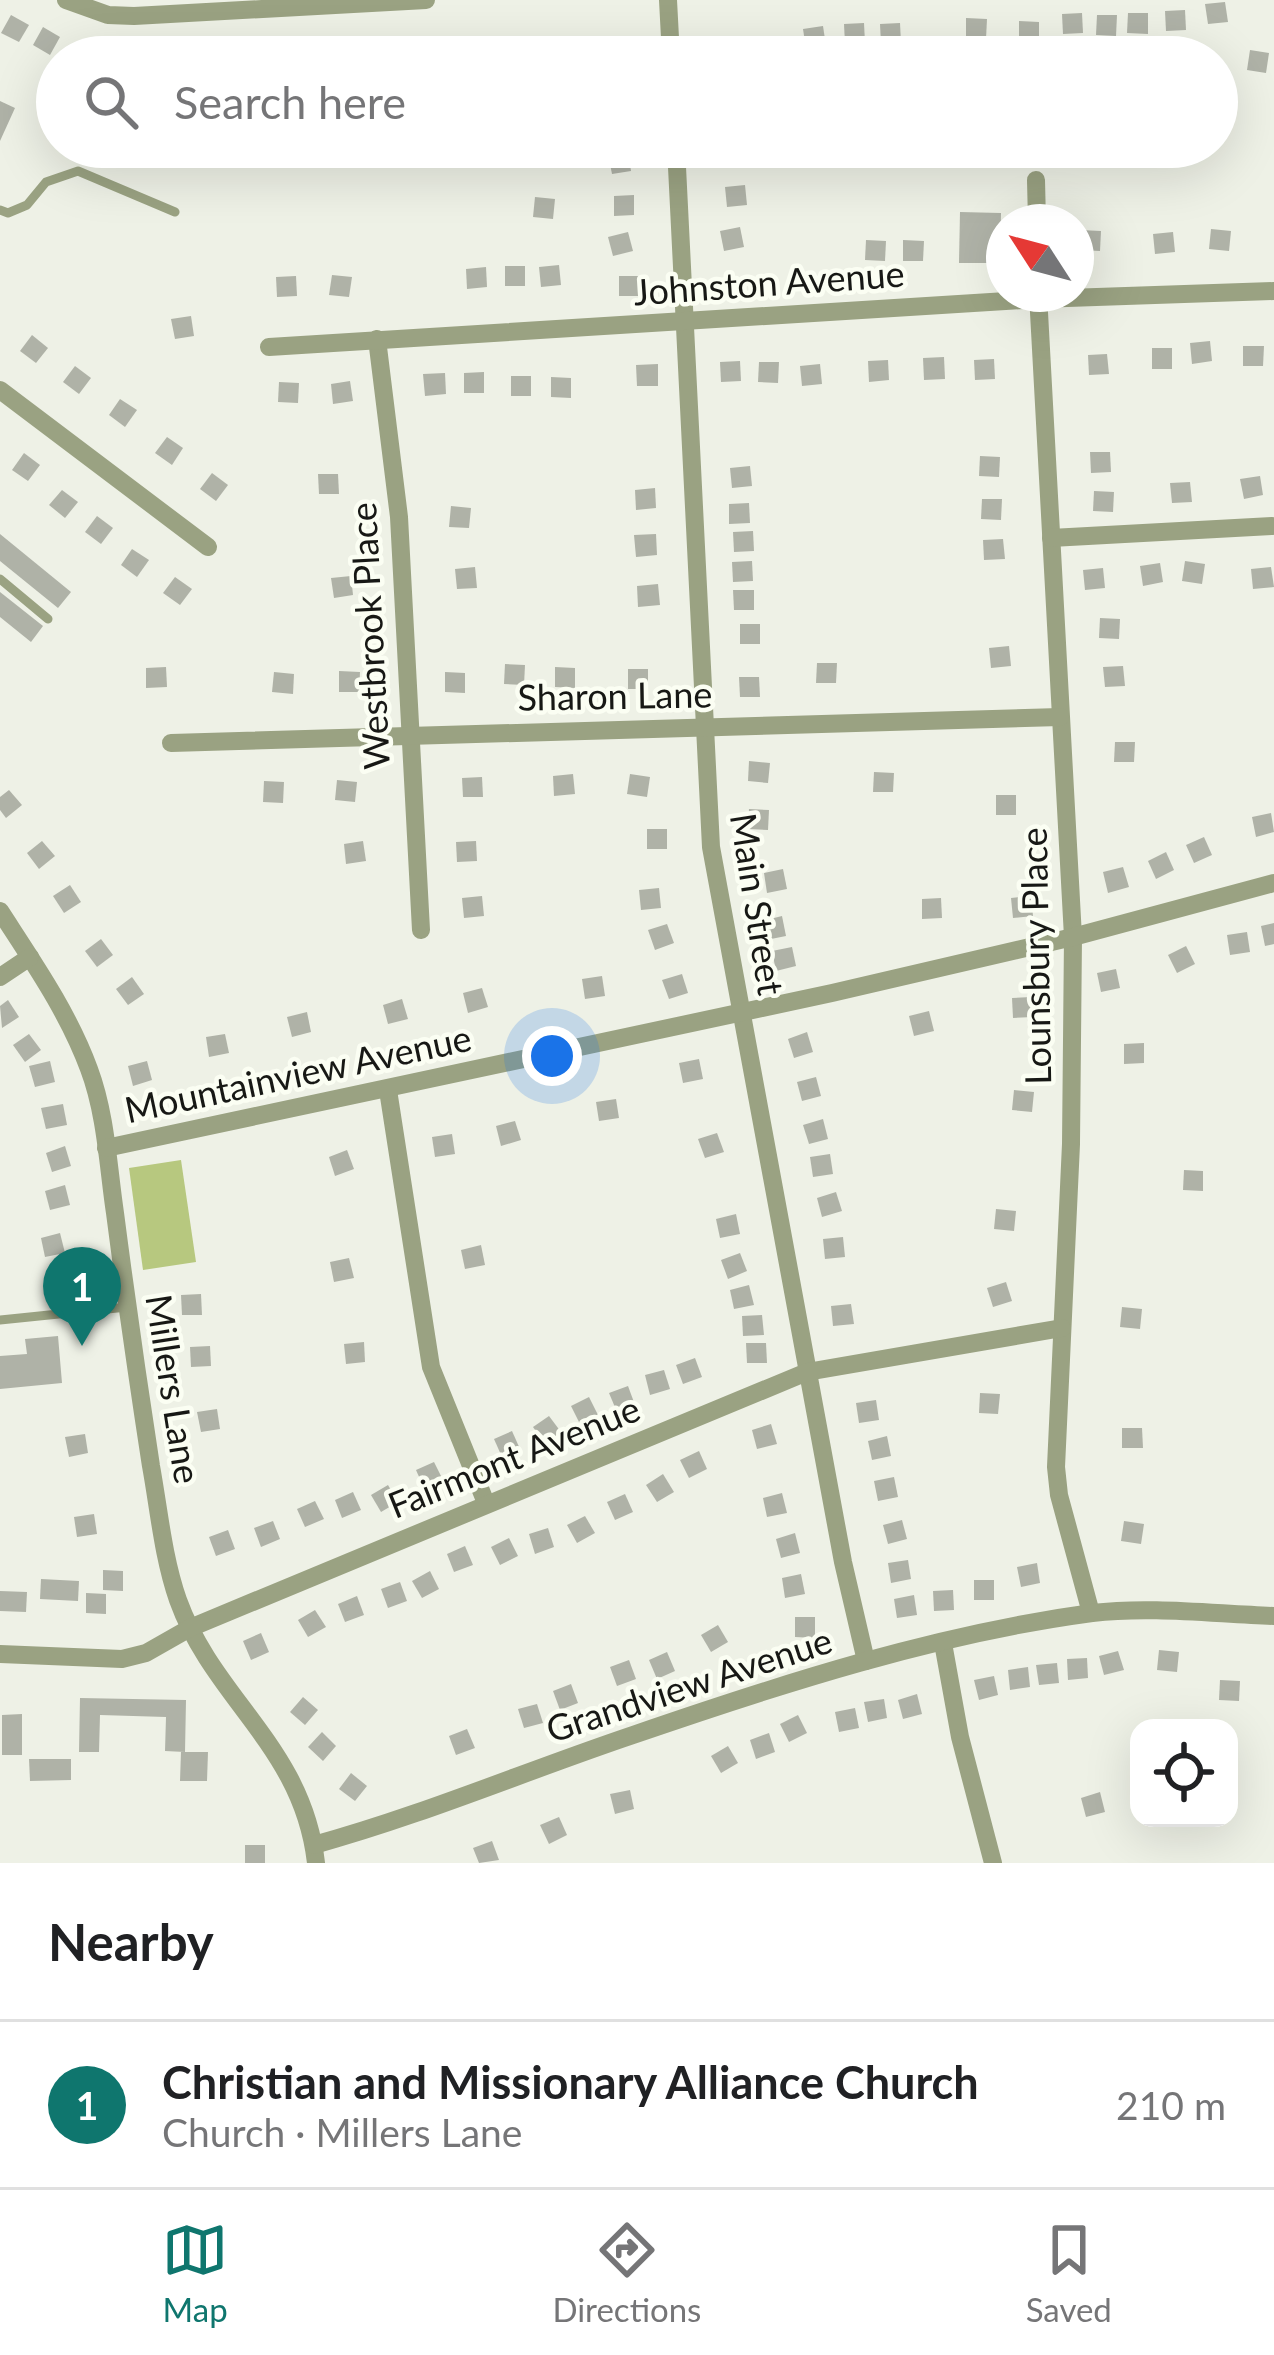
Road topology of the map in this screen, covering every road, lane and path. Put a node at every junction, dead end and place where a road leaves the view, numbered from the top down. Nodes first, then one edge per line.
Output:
1 (66, 0) edge
2 (426, 0) edge
3 (668, 0) edge
4 (670, 36) edge
5 (677, 168) edge
6 (1036, 180) dead end
7 (1037, 204) edge
8 (0, 210) edge
9 (175, 212) dead end
10 (1274, 291) edge
11 (1094, 295) edge
12 (986, 300) edge
13 (1039, 312) edge
14 (684, 322) junction
15 (377, 340) junction
16 (269, 347) dead end
17 (0, 390) edge
18 (1272, 526) edge
19 (1051, 538) junction
20 (208, 547) dead end
21 (0, 579) edge
22 (48, 619) dead end
23 (1060, 717) junction
24 (704, 728) junction
25 (408, 734) junction
26 (171, 743) dead end
27 (1274, 883) edge
28 (0, 911) edge
29 (421, 930) dead end
30 (1073, 938) junction
31 (30, 957) junction
32 (0, 976) edge
33 (741, 1013) junction
34 (388, 1090) junction
35 (106, 1148) junction
36 (127, 1307) junction
37 (0, 1320) edge
38 (1062, 1328) junction
39 (807, 1372) junction
40 (486, 1503) junction
41 (1091, 1613) junction
42 (1274, 1616) edge
43 (190, 1628) junction
44 (943, 1643) junction
45 (0, 1654) edge
46 (866, 1661) junction
47 (315, 1854) edge
48 (993, 1863) edge

1 - 2 street
3 - 4 street
5 - 14 street, Main Street
6 - 7 street
8 - 9 lane
10 - 11 street, Johnston Avenue
12 - 14 street, Johnston Avenue
13 - 19 street, Lounsbury Place
14 - 15 street, Johnston Avenue
14 - 24 street, Main Street
15 - 16 street, Johnston Avenue
15 - 25 street, Westbrook Place
17 - 20 street
18 - 19 street
19 - 23 street, Lounsbury Place
21 - 22 lane
23 - 24 street, Sharon Lane
23 - 30 street, Lounsbury Place
24 - 25 street, Sharon Lane
24 - 33 street, Main Street
25 - 26 street, Sharon Lane
25 - 29 street, Westbrook Place
27 - 30 street, Mountainview Avenue
28 - 31 street, Millers Lane
30 - 33 street, Mountainview Avenue
30 - 38 street, Lounsbury Place
31 - 32 street
31 - 35 street, Millers Lane
33 - 34 street, Mountainview Avenue
33 - 39 street, Main Street
34 - 35 street, Mountainview Avenue
34 - 40 street
35 - 36 street, Millers Lane
36 - 37 lane
36 - 43 street, Millers Lane
38 - 39 street, Fairmont Avenue
38 - 41 street, Lounsbury Place
39 - 40 street, Fairmont Avenue
39 - 46 street, Main Street
40 - 43 street, Fairmont Avenue
41 - 42 street, Grandview Avenue
41 - 44 street, Grandview Avenue
43 - 45 street, Fairmont Avenue
43 - 47 street, Millers Lane
44 - 46 street, Grandview Avenue
44 - 48 street
46 - 47 street, Grandview Avenue

